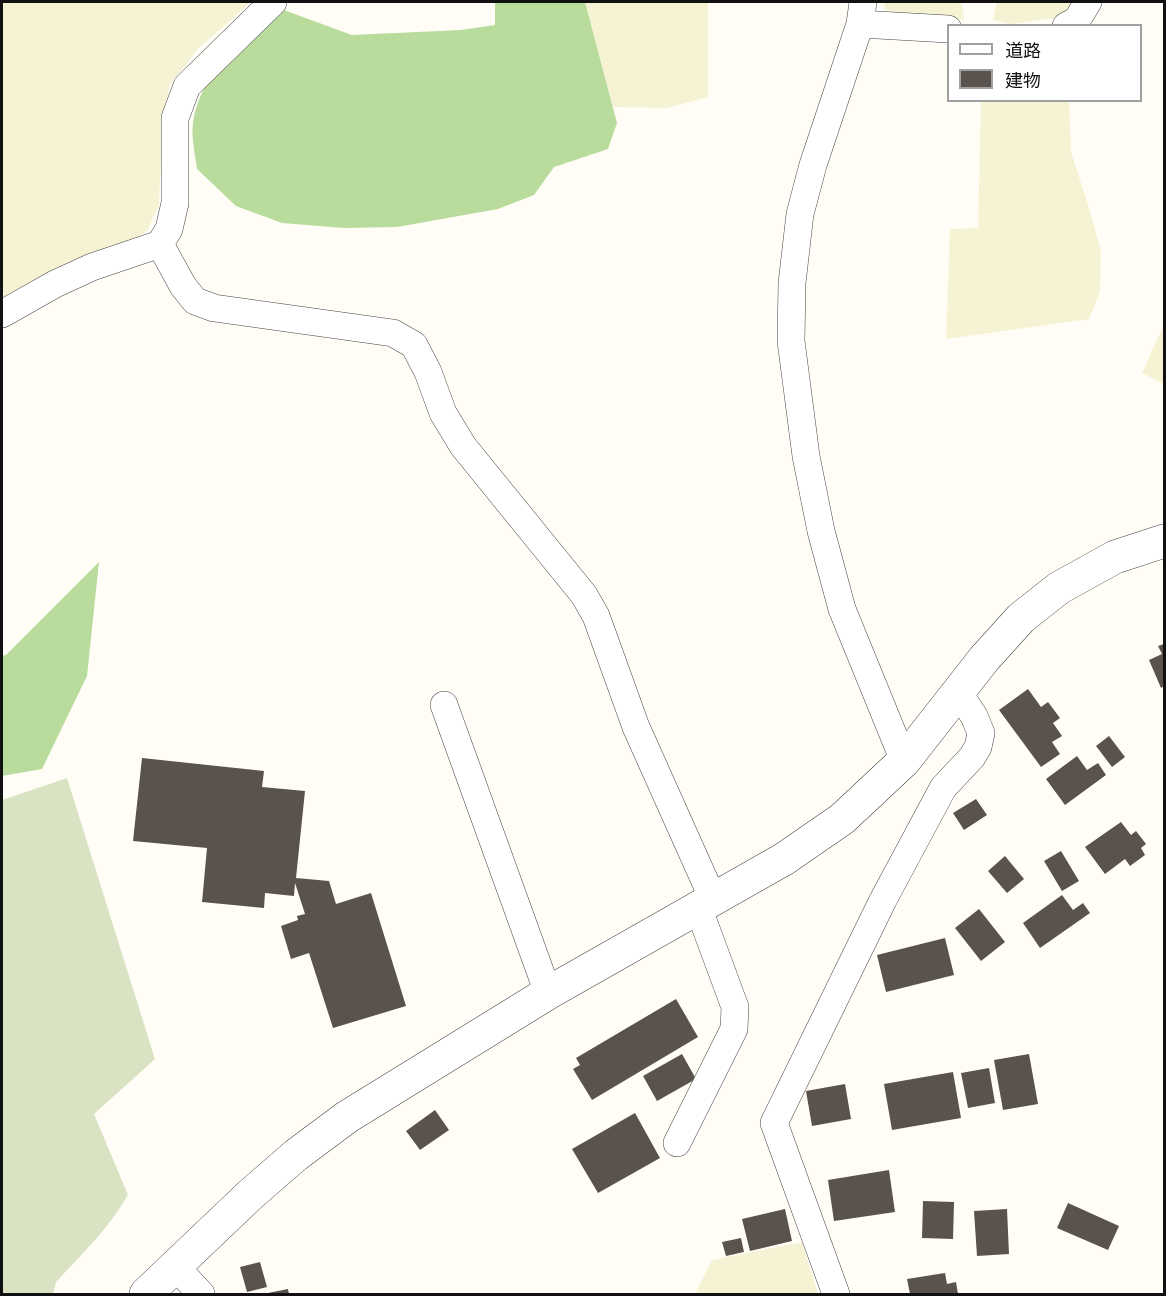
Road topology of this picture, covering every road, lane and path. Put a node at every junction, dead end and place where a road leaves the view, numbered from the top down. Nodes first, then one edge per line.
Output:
1 (273, 2) edge
2 (1088, 2) edge
3 (862, 13) edge
4 (1070, 24) edge
5 (947, 29) edge
6 (159, 244) junction
7 (2, 314) edge
8 (1164, 541) edge
9 (958, 692) junction
10 (444, 705) dead end
11 (904, 761) junction
12 (705, 903) junction
13 (548, 993) junction
14 (677, 1143) dead end
15 (175, 1266) junction
16 (146, 1294) edge
17 (201, 1294) edge
18 (837, 1294) edge

1 - 6 street
2 - 4 street
3 - 5 street
3 - 11 street
6 - 7 street
6 - 12 street
8 - 9 street
9 - 11 street
9 - 18 street
10 - 13 street
11 - 12 street
12 - 13 street
12 - 14 street
13 - 15 street
15 - 16 street
15 - 17 street

